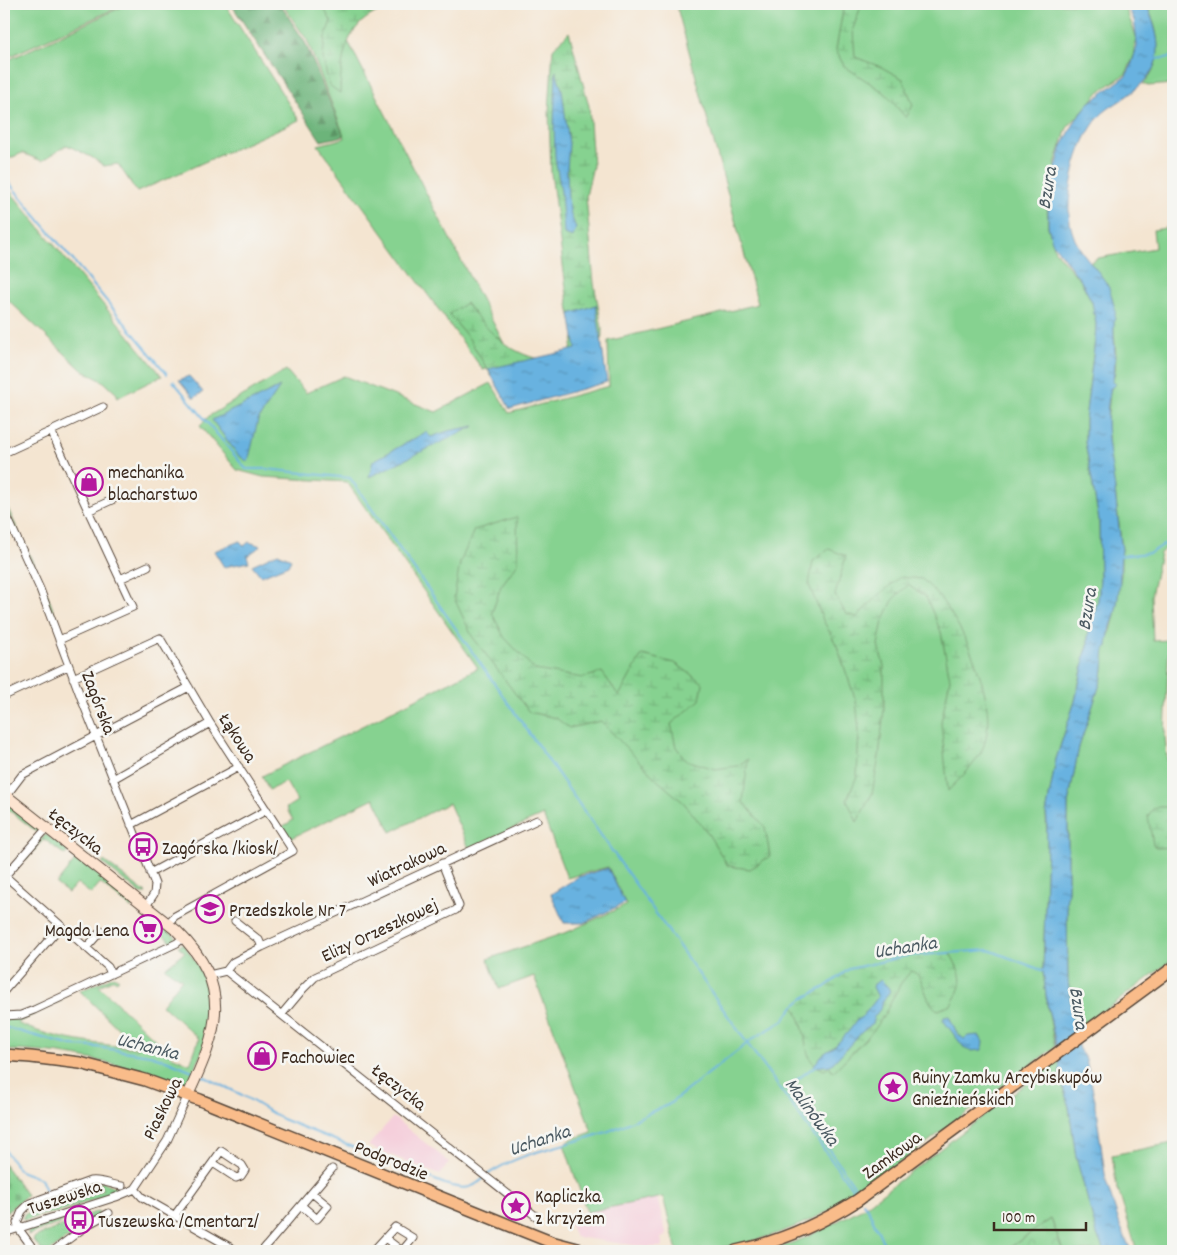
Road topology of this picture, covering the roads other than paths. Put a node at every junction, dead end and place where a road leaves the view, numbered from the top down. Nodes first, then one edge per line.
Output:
1 (104, 407) dead end
2 (51, 431) junction
3 (4, 453) edge
4 (114, 499) dead end
5 (4, 510) edge
6 (88, 511) junction
7 (7, 525) edge
8 (148, 566) dead end
9 (120, 579) junction
10 (59, 640) junction
11 (68, 666) junction
12 (73, 678) junction
13 (189, 687) junction
14 (4, 696) edge
15 (210, 722) junction
16 (96, 736) junction
17 (239, 767) junction
18 (113, 780) junction
19 (5, 795) edge
20 (267, 810) junction
21 (537, 820) dead end
22 (131, 825) junction
23 (47, 828) junction
24 (442, 863) junction
25 (150, 873) junction
26 (4, 876) edge
27 (146, 906) junction
28 (235, 921) dead end
29 (168, 923) junction
30 (61, 926) junction
31 (101, 931) dead end
32 (184, 938) junction
33 (262, 947) junction
34 (86, 948) junction
35 (196, 953) joint
36 (1173, 968) edge
37 (226, 971) junction
38 (111, 974) junction
39 (209, 975) junction
40 (4, 991) edge
41 (282, 1014) junction
42 (4, 1016) edge
43 (4, 1056) edge
44 (188, 1096) junction
45 (213, 1163) dead end
46 (332, 1169) dead end
47 (122, 1186) dead end
48 (134, 1189) junction
49 (312, 1193) junction
50 (302, 1206) junction
51 (109, 1213) dead end
52 (175, 1215) junction
53 (537, 1217) dead end
54 (18, 1228) junction
55 (4, 1233) edge
56 (385, 1238) dead end
57 (36, 1251) edge
58 (53, 1251) edge
59 (237, 1251) edge
60 (262, 1251) edge
61 (373, 1251) edge
62 (584, 1251) edge
63 (736, 1251) edge

1 - 2 street
2 - 3 street
2 - 6 street
4 - 6 street
5 - 7 street, Zagórska
6 - 9 street
7 - 10 street, Zagórska
8 - 9 street
9 - 10 street
10 - 11 street, Zagórska
11 - 12 street, Zagórska
11 - 14 street
12 - 13 street, Łąkowa
12 - 16 street, Zagórska
13 - 15 street, Łąkowa
13 - 16 street
15 - 17 street, Łąkowa
15 - 18 street
16 - 18 street, Zagórska
16 - 19 street
17 - 20 street, Łąkowa
17 - 22 street
18 - 22 street, Zagórska
19 - 23 main road, Łęczycka
20 - 25 street
20 - 29 street, Łąkowa
21 - 24 street, Wiatrakowa
22 - 25 street, Zagórska
23 - 26 street
23 - 27 main road, Łęczycka
24 - 33 street, Wiatrakowa
24 - 41 street, Elizy Orzeszkowej
25 - 27 street, Zagórska
26 - 30 street
27 - 29 main road, Łęczycka
28 - 33 street
29 - 32 main road, Łęczycka
30 - 34 street
30 - 40 street
31 - 34 street
32 - 35 main road, Łęczycka
32 - 38 street
33 - 37 street, Wiatrakowa
34 - 38 street
35 - 39 main road, Piaskowa
36 - 63 main road, Zamkowa
37 - 39 street, Wiatrakowa
37 - 41 street, Łęczycka
38 - 42 street
39 - 44 main road, Piaskowa
41 - 53 street, Łęczycka
43 - 44 main road, Podgrodzie
44 - 48 street, Piaskowa
44 - 62 main road, Podgrodzie
45 - 52 street
46 - 49 street
47 - 54 street
48 - 52 street
48 - 54 street, Tuszewska
49 - 50 street
49 - 50 street
50 - 60 street
51 - 58 street
52 - 59 street
54 - 55 street, Tuszewska
54 - 57 street
56 - 61 street

